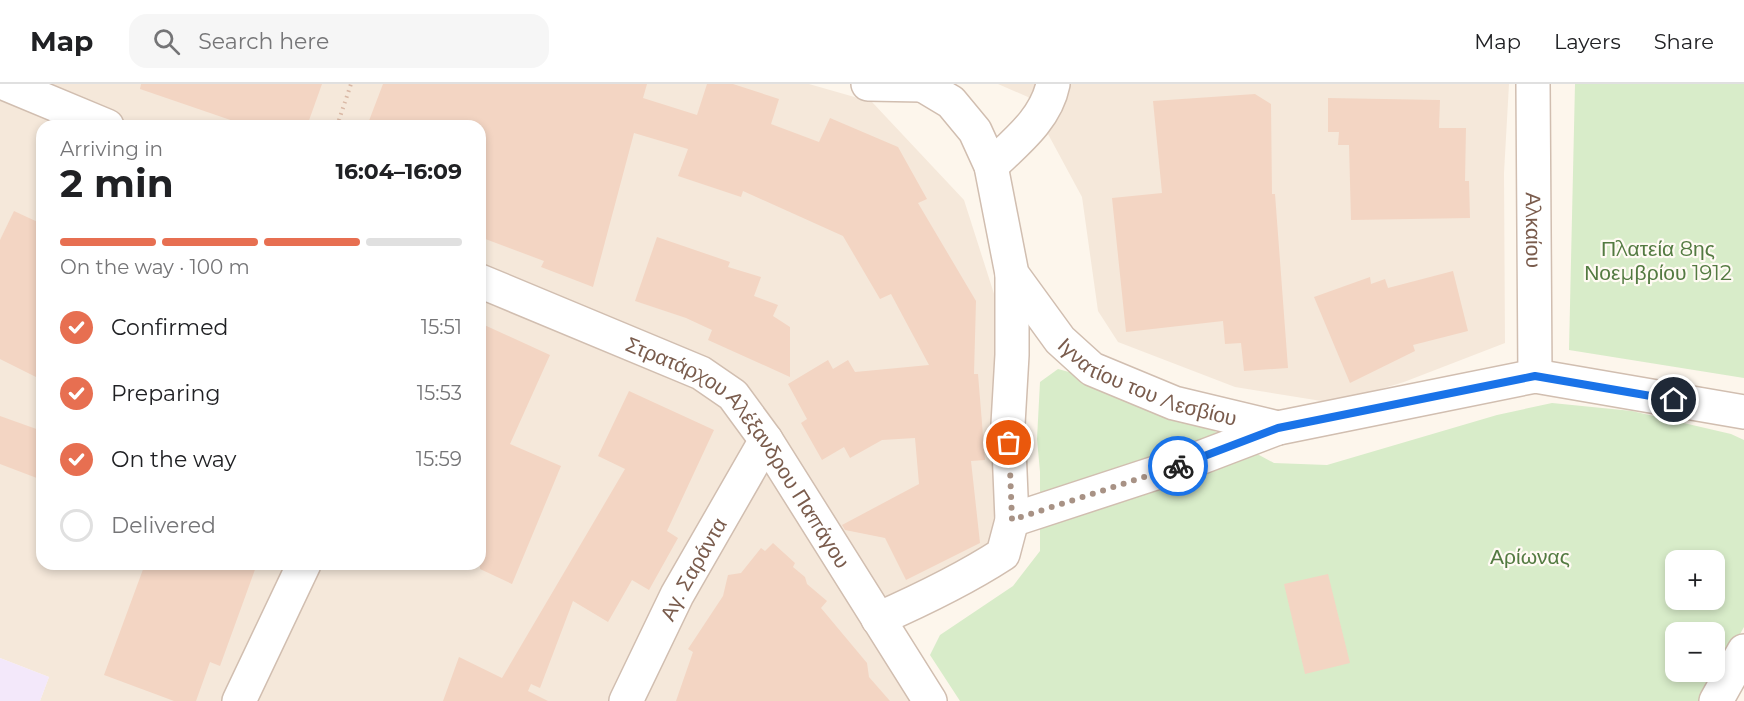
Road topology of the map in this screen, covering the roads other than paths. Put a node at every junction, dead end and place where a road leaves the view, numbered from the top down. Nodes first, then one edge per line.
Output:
1 (7, 84) edge
2 (868, 84) edge
3 (1053, 84) edge
4 (1533, 84) edge
5 (921, 85) edge
6 (0, 101) edge
7 (93, 120) edge
8 (992, 166) junction
9 (1012, 274) junction
10 (486, 284) edge
11 (1535, 376) junction
12 (1744, 412) edge
13 (1278, 428) junction
14 (766, 440) junction
15 (1012, 520) junction
16 (300, 570) edge
17 (878, 619) junction
18 (1744, 651) edge
19 (239, 701) edge
20 (626, 701) edge
21 (930, 701) edge
22 (1716, 701) edge

1 - 6 street
1 - 7 street
2 - 5 street
3 - 8 street
4 - 11 street, Αλκαίου
5 - 8 street, Ιγνατίου του Λεσβίου
8 - 9 street, Ιγνατίου του Λεσβίου
9 - 13 street, Ιγνατίου του Λεσβίου
9 - 15 street
10 - 14 street, Στρατάρχου Αλέξανδρου Παπάγου
11 - 12 street, Ιγνατίου του Λεσβίου
11 - 13 street, Ιγνατίου του Λεσβίου
13 - 15 street
14 - 17 street, Στρατάρχου Αλέξανδρου Παπάγου
14 - 20 street, Αγ. Σαράντα
15 - 17 street
16 - 19 street
17 - 21 street, Στρατάρχου Αλέξανδρου Παπάγου
18 - 22 street

